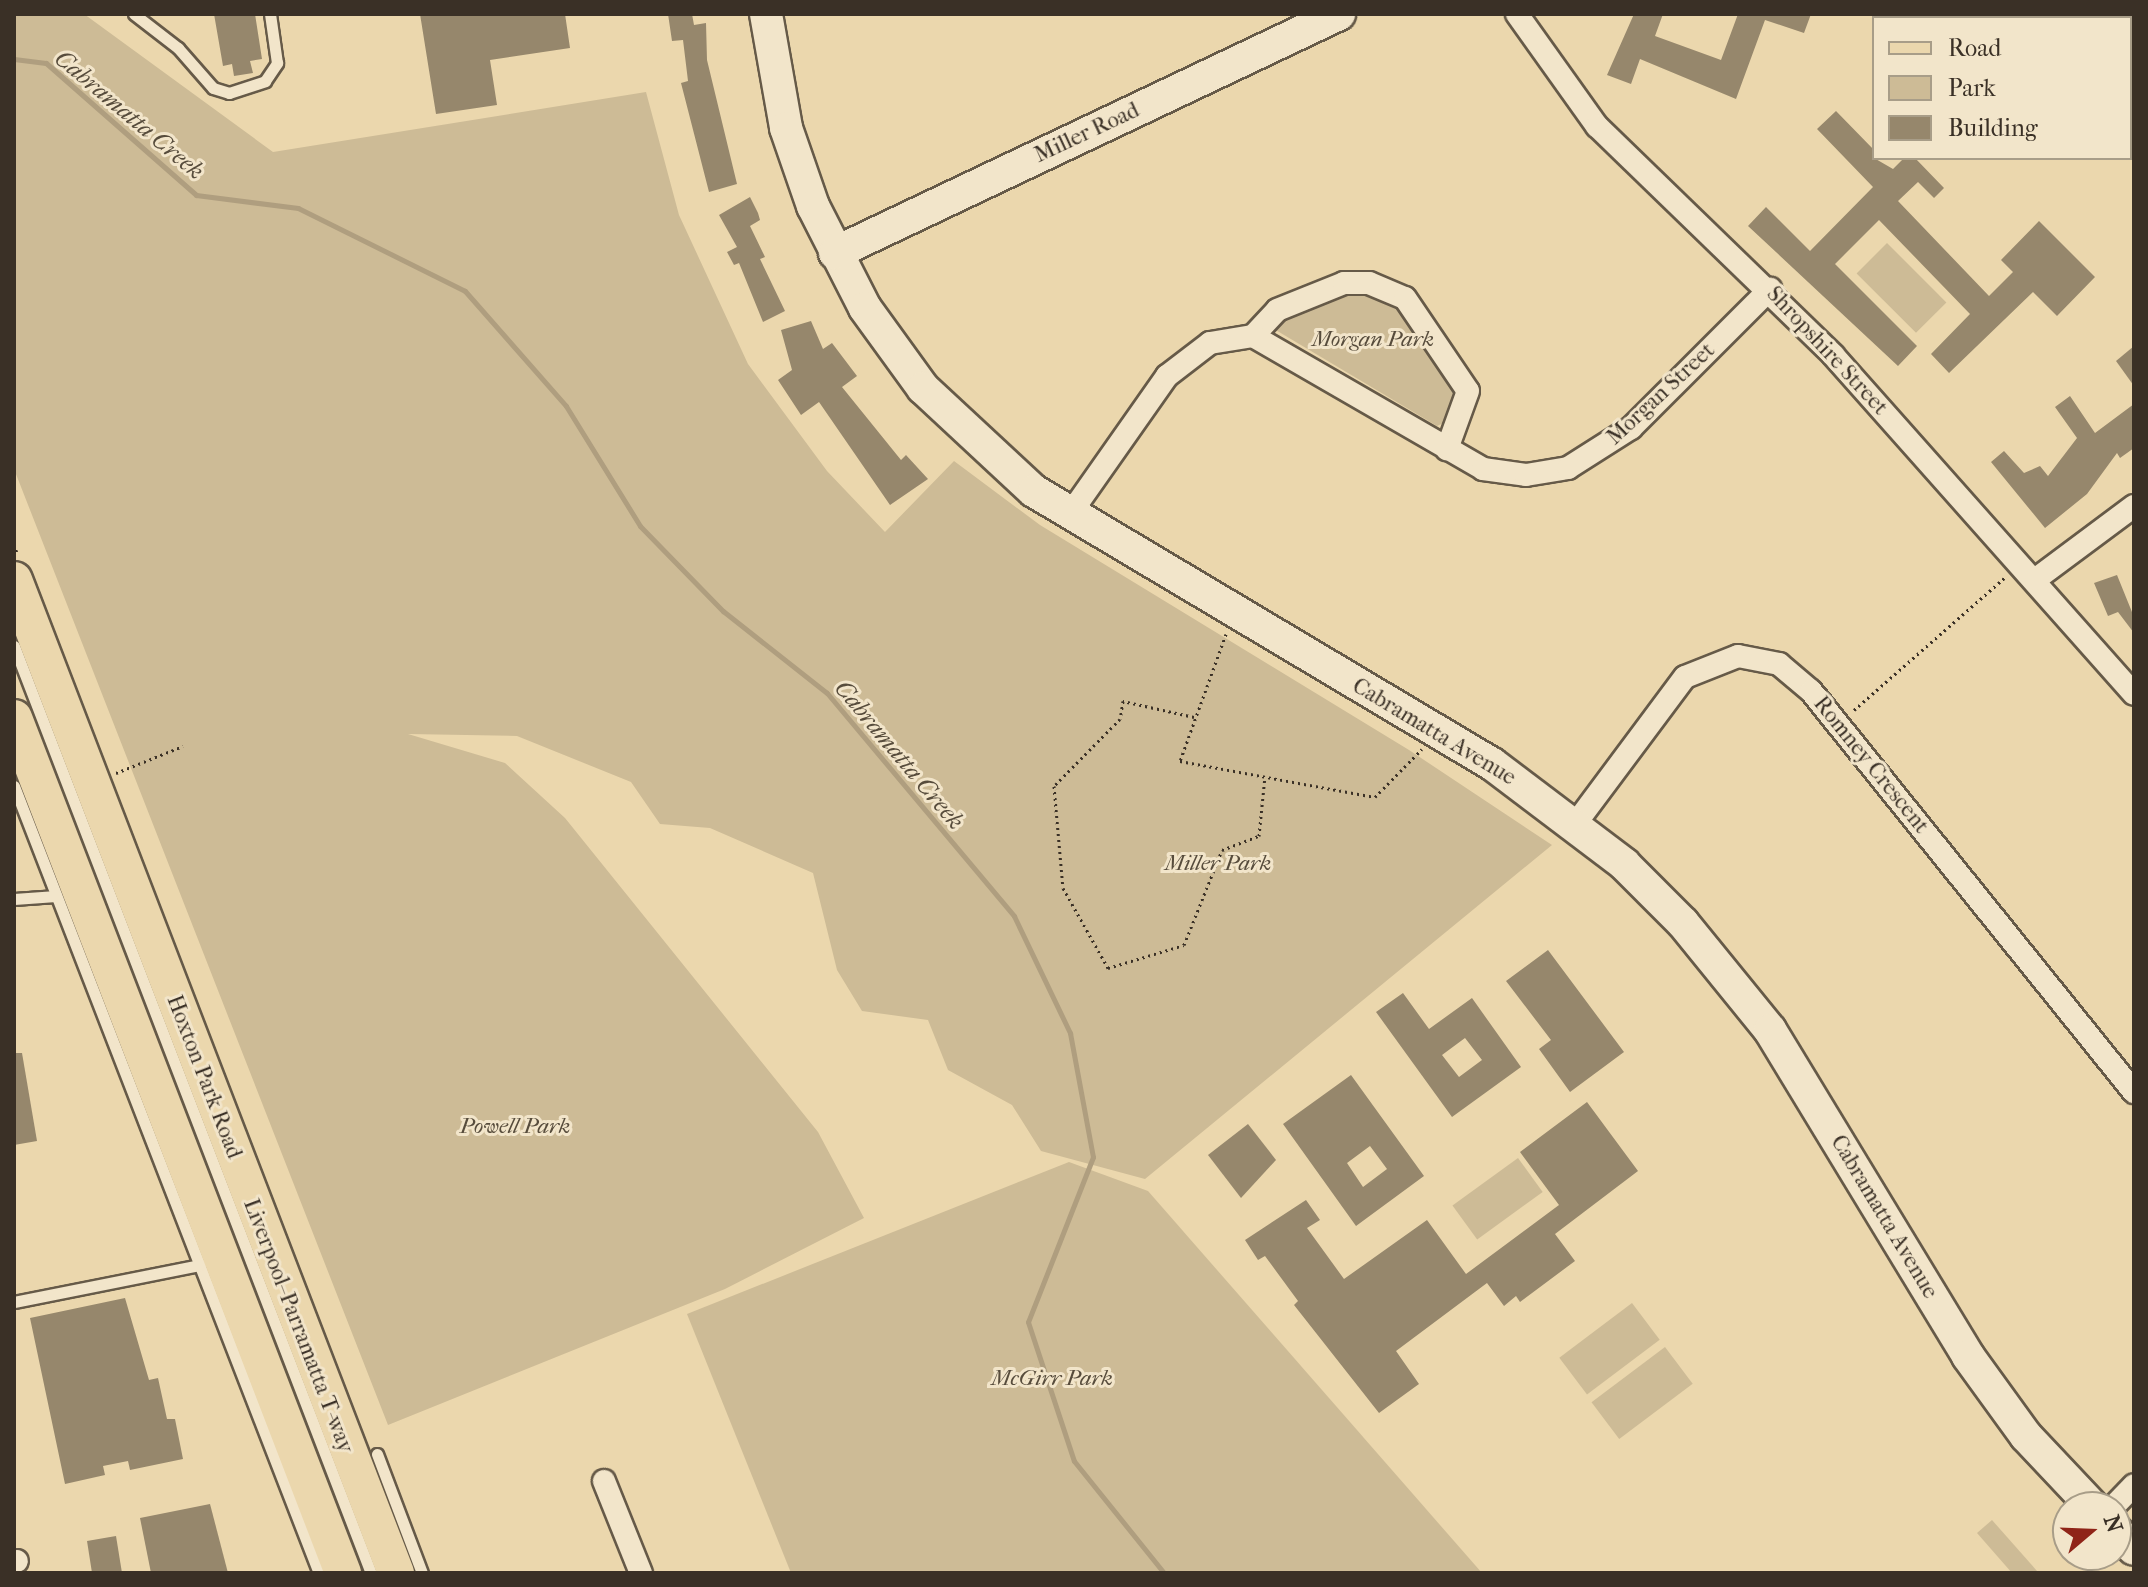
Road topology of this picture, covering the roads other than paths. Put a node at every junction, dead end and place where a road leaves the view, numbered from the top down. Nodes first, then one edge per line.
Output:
1 (134, 14) edge
2 (270, 14) edge
3 (766, 14) edge
4 (1517, 14) edge
5 (1330, 16) edge
6 (835, 253) junction
7 (1770, 289) junction
8 (1253, 336) junction
9 (1447, 449) junction
10 (2134, 506) edge
11 (1070, 514) junction
12 (2029, 570) junction
13 (14, 580) edge
14 (14, 646) edge
15 (2134, 694) edge
16 (14, 718) edge
17 (14, 786) edge
18 (1576, 823) junction
19 (56, 896) junction
20 (14, 899) edge
21 (2134, 1092) edge
22 (200, 1265) junction
23 (14, 1302) edge
24 (377, 1454) dead end
25 (604, 1481) dead end
26 (2078, 1491) edge
27 (319, 1573) edge
28 (343, 1573) edge
29 (371, 1573) edge
30 (396, 1573) edge
31 (422, 1573) edge
32 (641, 1573) edge

1 - 2 lane
3 - 6 street, Cabramatta Avenue
4 - 7 street, Shropshire Street
5 - 6 street, Miller Road
6 - 11 street, Cabramatta Avenue
7 - 9 street, Morgan Street
7 - 12 street, Shropshire Street
8 - 9 street, Morgan Street
8 - 9 street
8 - 11 street
10 - 12 street
11 - 18 street, Cabramatta Avenue
12 - 15 street, Shropshire Street
13 - 30 main road, Hoxton Park Road
14 - 29 lane, Liverpool–Parramatta T-way
16 - 28 main road
17 - 19 lane
18 - 21 street, Romney Crescent
18 - 26 street, Cabramatta Avenue
19 - 20 lane
19 - 22 lane
22 - 23 lane
22 - 27 lane
24 - 31 lane
25 - 32 street

